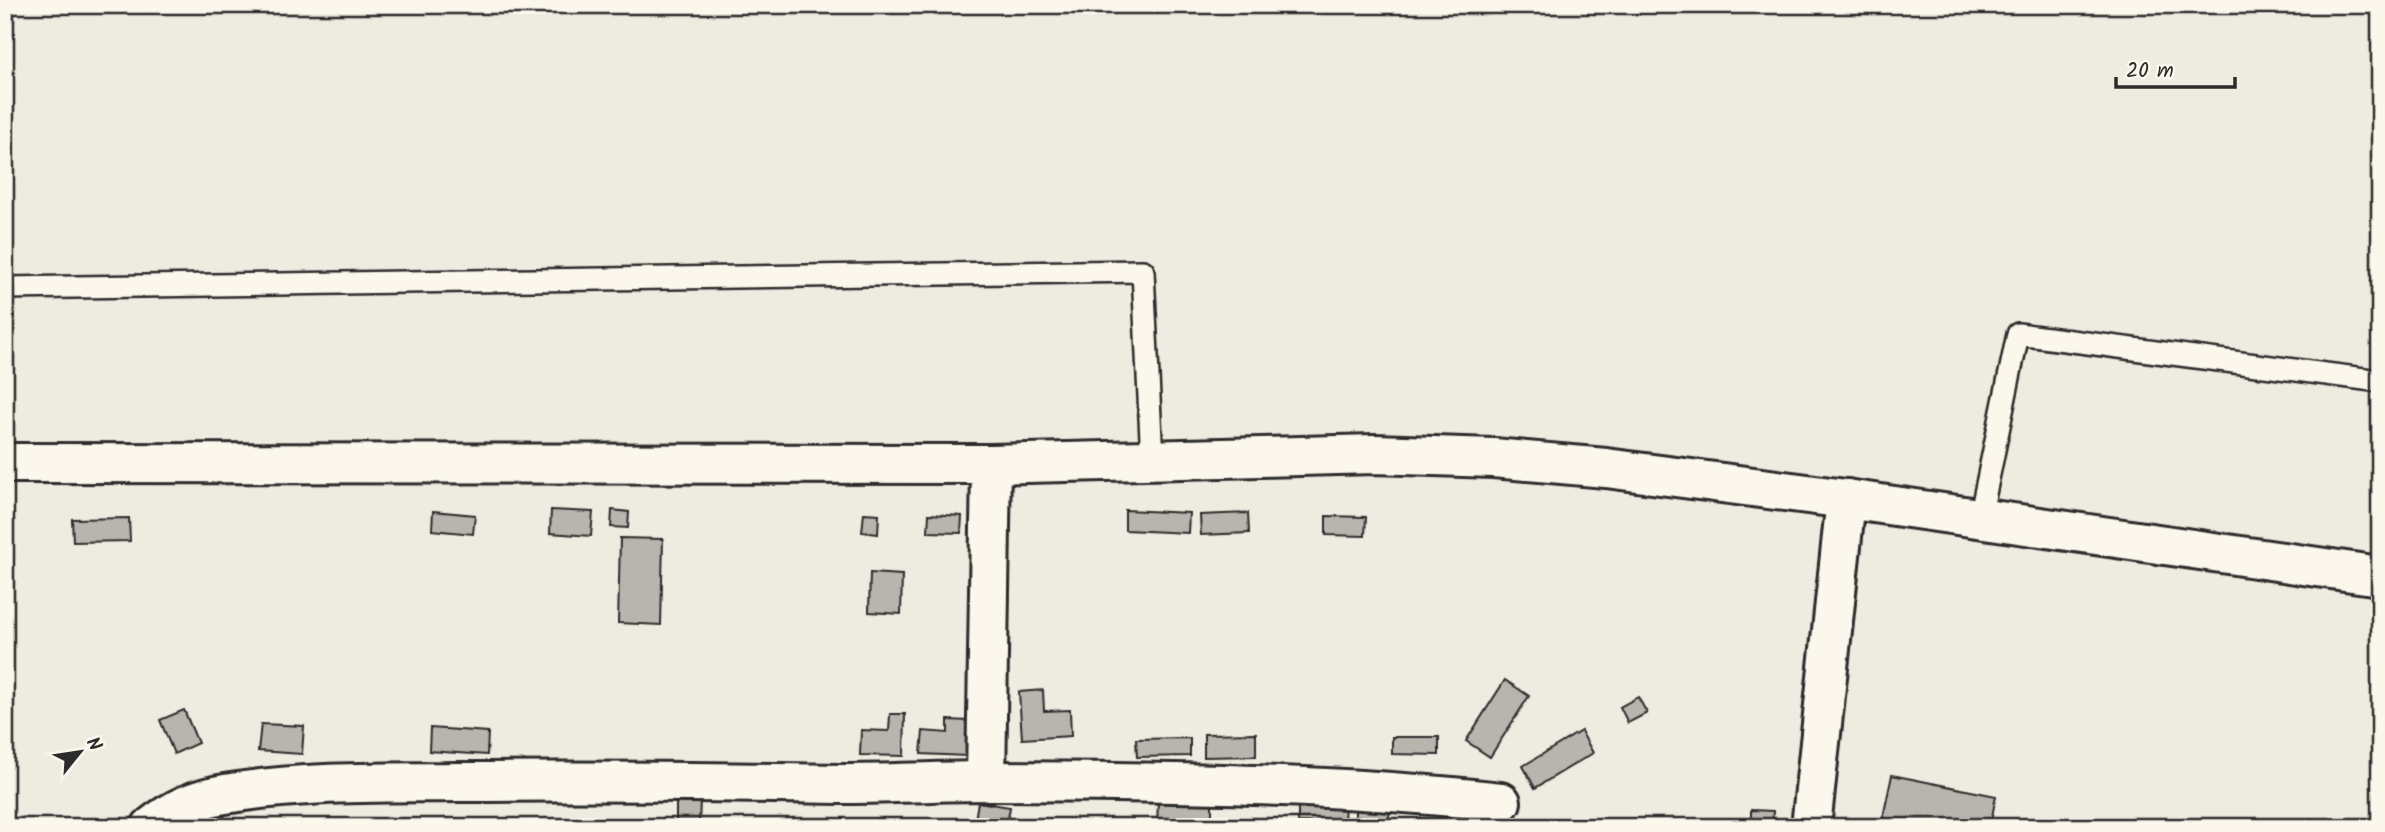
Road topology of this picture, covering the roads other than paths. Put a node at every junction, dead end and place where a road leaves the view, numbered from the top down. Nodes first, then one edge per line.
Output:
1 (5, 288) edge
2 (2380, 381) edge
3 (1152, 460) junction
4 (5, 463) edge
5 (991, 464) junction
6 (1846, 499) junction
7 (1980, 518) junction
8 (2380, 576) edge
9 (986, 781) junction
10 (1501, 802) dead end
11 (151, 827) edge
12 (1811, 827) edge

1 - 3 lane
2 - 7 lane
3 - 5 street
3 - 6 street
4 - 5 street
5 - 9 street
6 - 7 street
6 - 12 street
7 - 8 street
9 - 10 street
9 - 11 street

